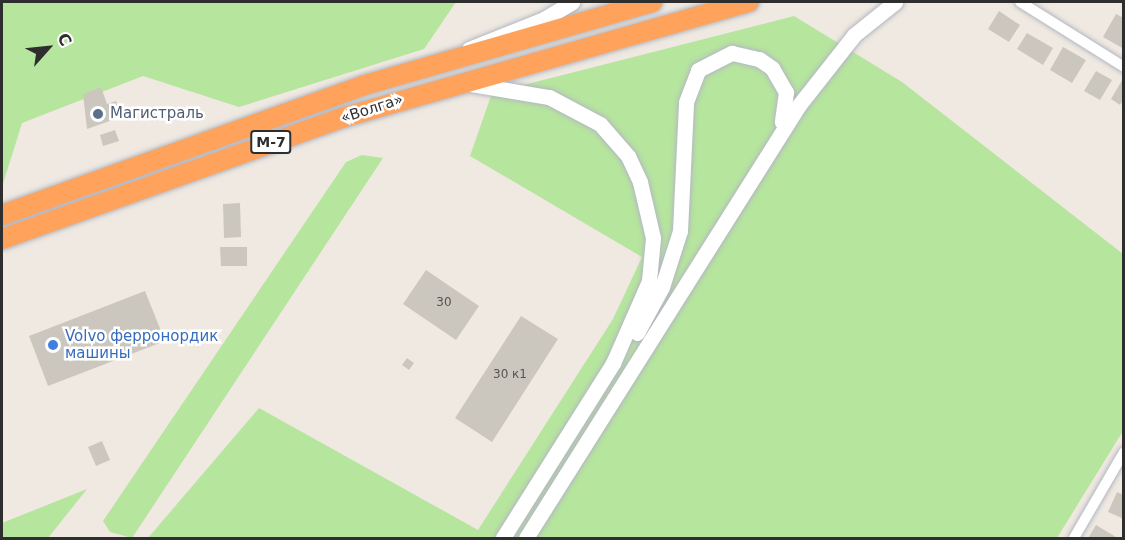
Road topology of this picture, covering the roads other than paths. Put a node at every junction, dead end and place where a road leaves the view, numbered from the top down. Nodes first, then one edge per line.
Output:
1 (572, 2) edge
2 (652, 2) edge
3 (749, 2) edge
4 (894, 2) edge
5 (1020, 2) edge
6 (445, 61) junction
7 (1124, 67) edge
8 (456, 83) junction
9 (742, 192) junction
10 (2, 215) edge
11 (2, 239) edge
12 (613, 363) junction
13 (1124, 452) edge
14 (503, 538) edge
15 (526, 538) edge
16 (1074, 538) edge

1 - 6 street
2 - 6 highway, «Волга» / М-7
3 - 8 highway, «Волга» / М-7
4 - 9 street
5 - 7 street
6 - 10 highway, «Волга» / М-7
8 - 11 highway, «Волга» / М-7
8 - 12 street
9 - 12 street
9 - 15 street
12 - 14 street
13 - 16 street

